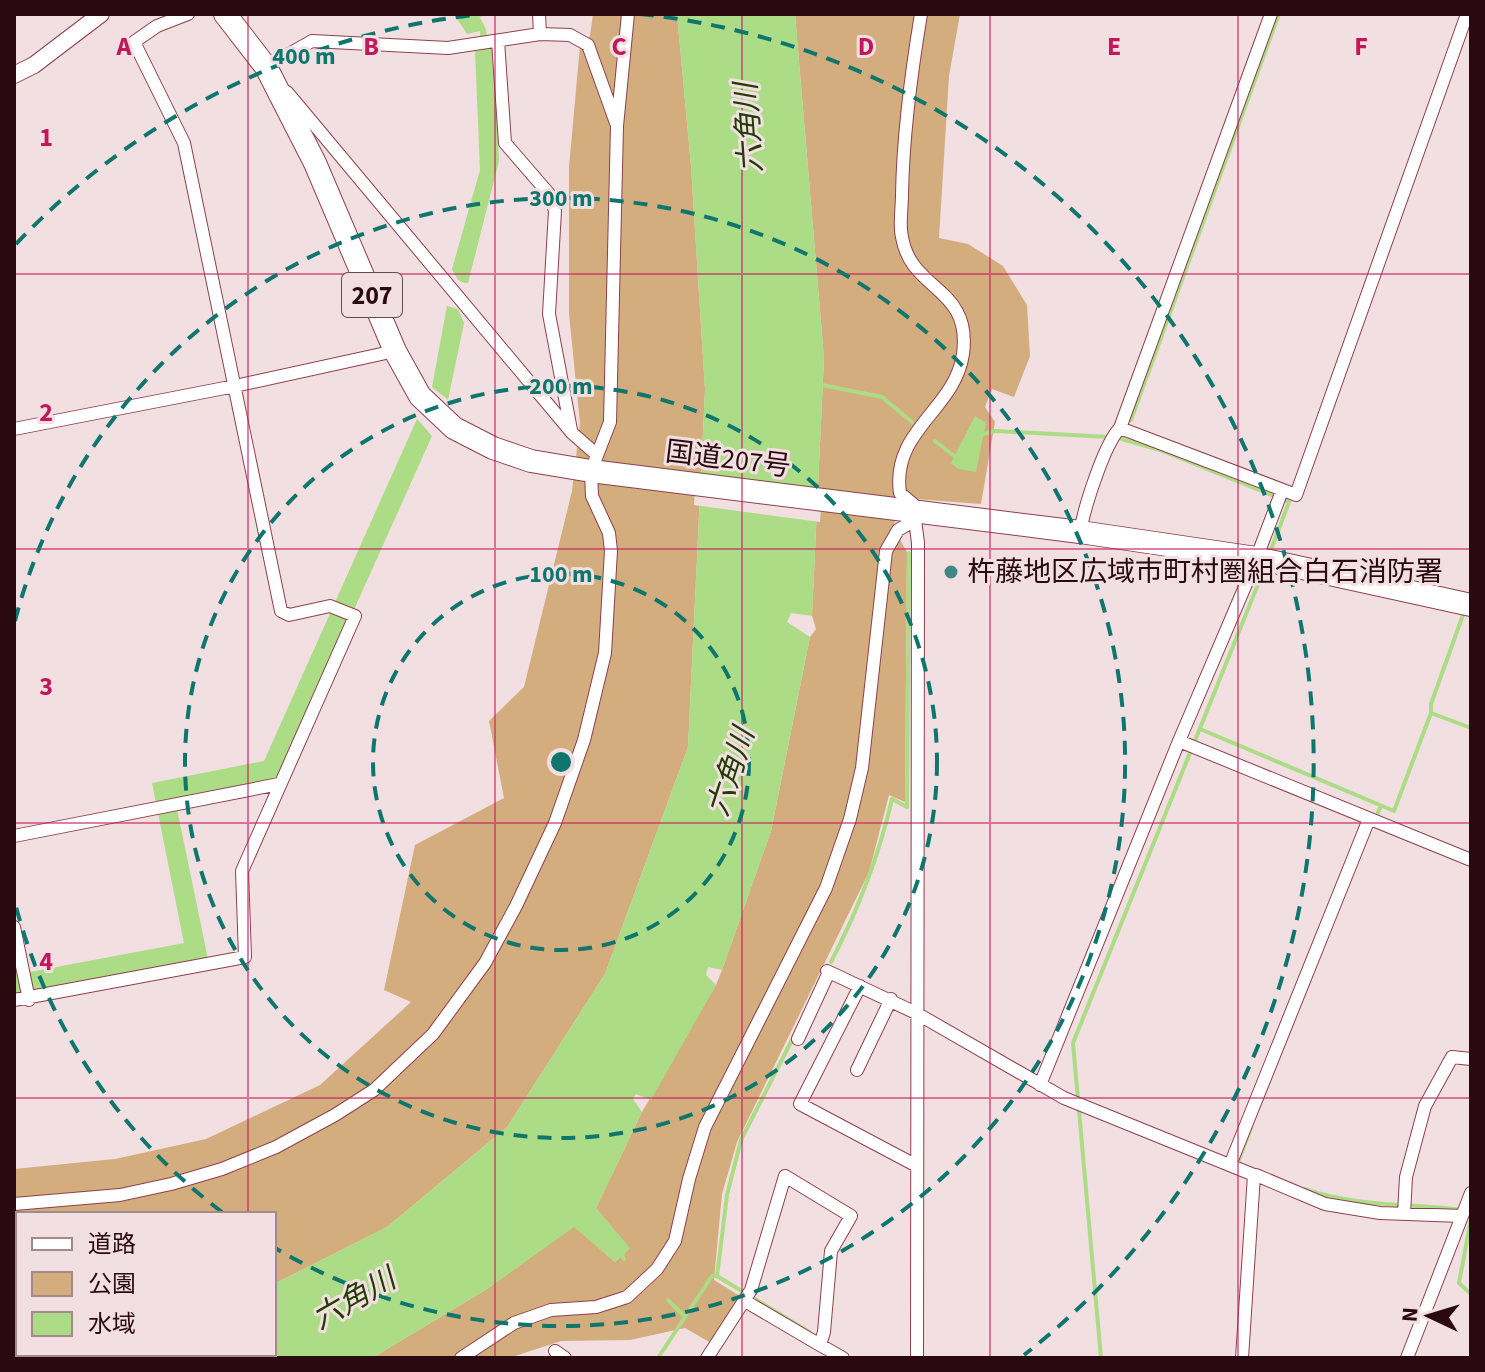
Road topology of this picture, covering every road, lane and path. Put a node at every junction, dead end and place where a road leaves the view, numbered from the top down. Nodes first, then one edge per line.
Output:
1 (101, 14) edge
2 (188, 14) edge
3 (225, 14) edge
4 (539, 14) edge
5 (628, 14) edge
6 (921, 14) edge
7 (1271, 14) edge
8 (1467, 14) edge
9 (540, 34) junction
10 (489, 42) junction
11 (266, 67) junction
12 (14, 75) edge
13 (617, 126) junction
14 (395, 351) junction
15 (235, 386) junction
16 (14, 429) edge
17 (572, 433) junction
18 (1115, 434) junction
19 (598, 466) junction
20 (1279, 495) junction
21 (914, 513) junction
22 (1080, 532) junction
23 (1264, 560) junction
24 (1465, 604) edge
25 (1182, 742) junction
26 (279, 784) junction
27 (1373, 821) junction
28 (14, 836) edge
29 (1471, 860) edge
30 (14, 927) edge
31 (860, 986) junction
32 (891, 999) junction
33 (14, 1000) edge
34 (29, 1000) junction
35 (916, 1013) junction
36 (798, 1039) dead end
37 (1471, 1059) edge
38 (857, 1070) dead end
39 (1040, 1085) junction
40 (1230, 1165) junction
41 (917, 1166) junction
42 (1261, 1177) dead end
43 (14, 1204) edge
44 (1467, 1205) edge
45 (1404, 1209) junction
46 (748, 1296) junction
47 (822, 1339) junction
48 (461, 1358) edge
49 (707, 1358) edge
50 (843, 1358) edge
51 (917, 1358) edge
52 (1242, 1358) edge
53 (1407, 1358) edge

1 - 12 street
2 - 15 street
3 - 11 highway, 国道207号 / 207
4 - 9 street
5 - 13 street
6 - 21 street
7 - 18 street
8 - 20 street
9 - 10 street
9 - 13 street
10 - 11 street
10 - 17 street
11 - 14 highway, 国道207号 / 207
11 - 17 street
13 - 19 street
14 - 15 street
14 - 19 highway, 国道207号 / 207
15 - 16 street
15 - 26 street
17 - 19 street
18 - 20 street
18 - 22 street
19 - 21 highway, 国道207号 / 207
19 - 43 street
20 - 23 street
21 - 22 highway, 国道207号 / 207
21 - 35 street
21 - 48 street
22 - 23 highway, 国道207号 / 207
23 - 24 highway, 国道207号 / 207
23 - 25 street
25 - 27 street
25 - 39 street
26 - 28 street
26 - 34 street
27 - 29 street
27 - 40 street
30 - 34 street
31 - 32 street
31 - 36 street
31 - 41 street
32 - 35 street
32 - 38 street
33 - 34 street
35 - 39 street
35 - 41 street
37 - 45 street
39 - 40 street
40 - 52 street
41 - 51 street
42 - 45 street
44 - 45 street
44 - 53 street
46 - 47 street
46 - 47 street
46 - 49 street
47 - 50 street

